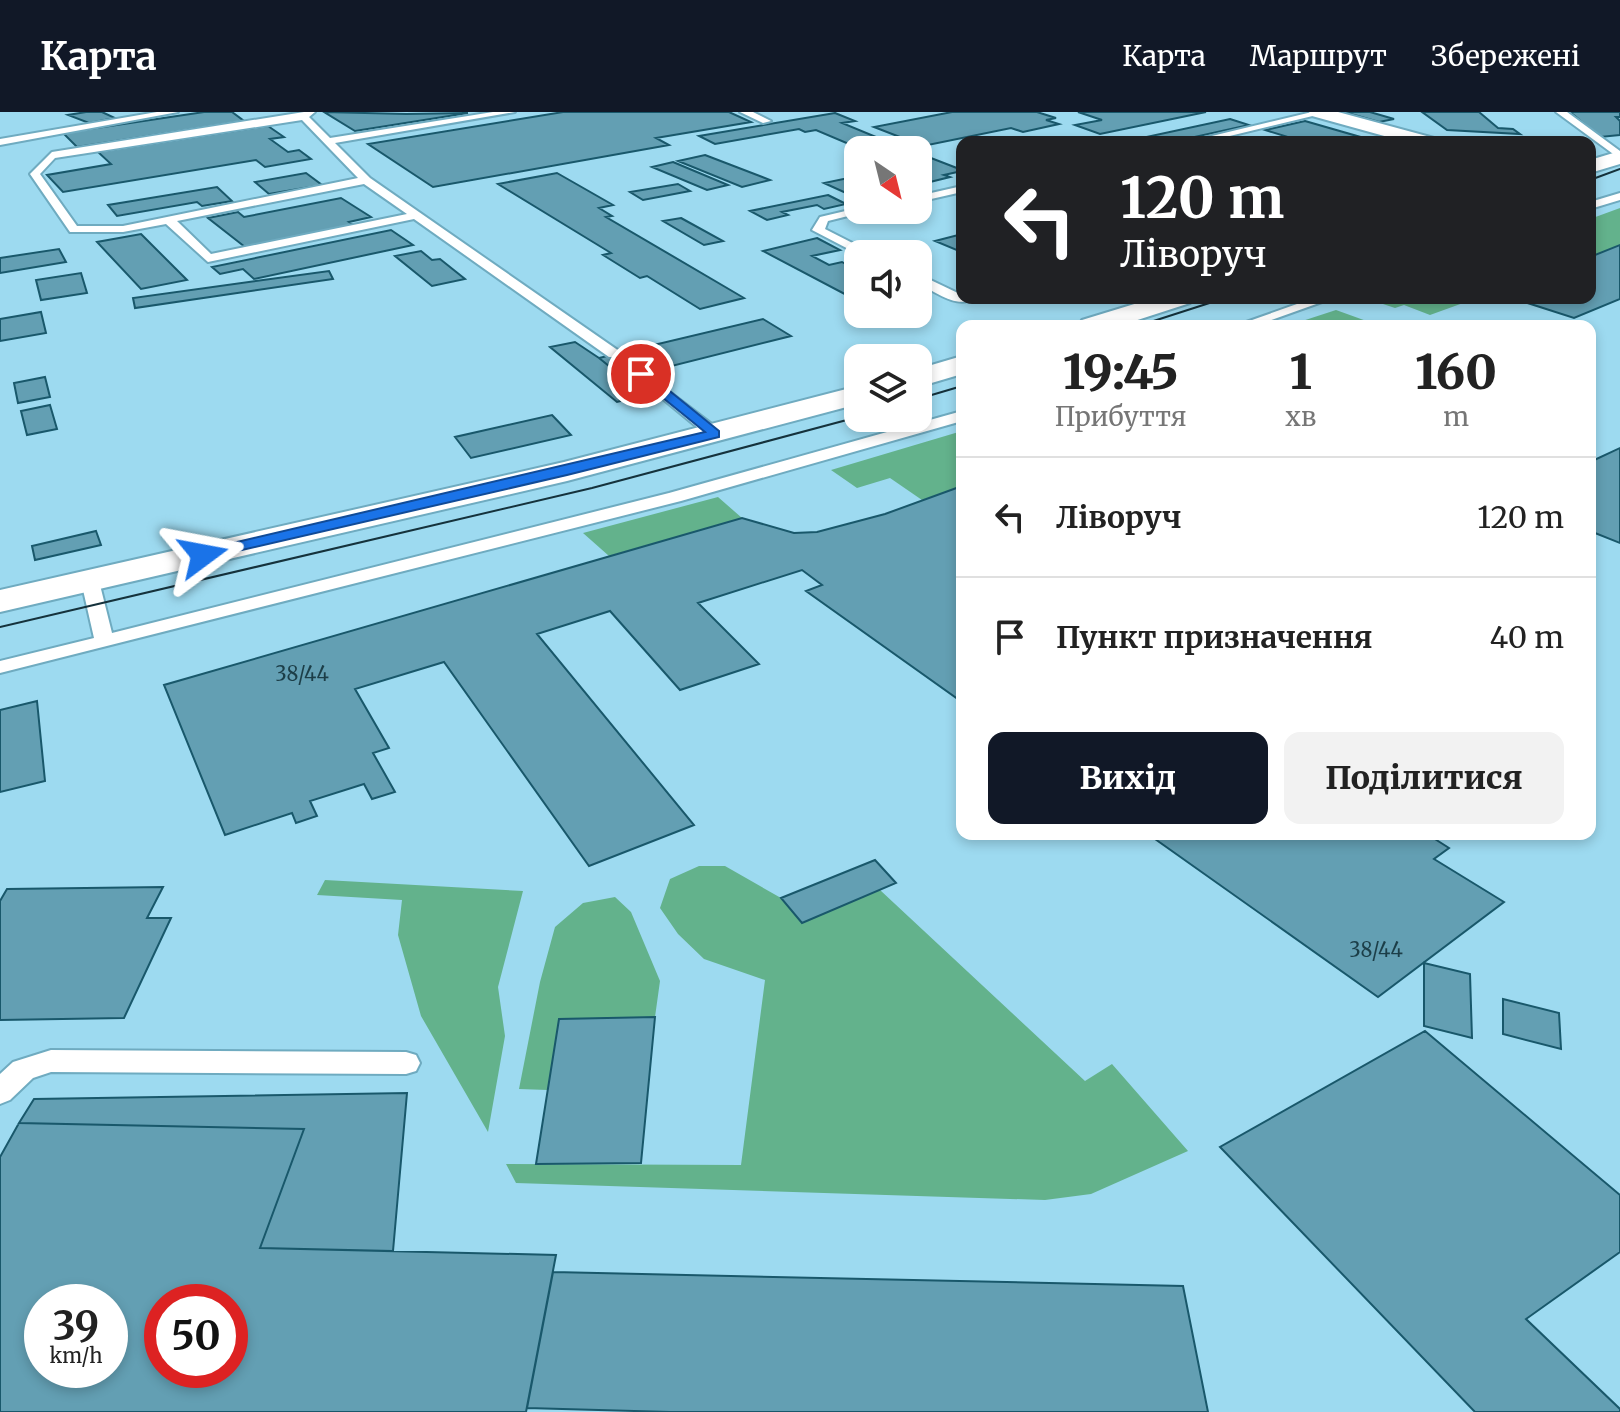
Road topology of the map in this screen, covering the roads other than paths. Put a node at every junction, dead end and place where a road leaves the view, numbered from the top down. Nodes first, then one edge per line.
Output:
1 (173, 112) edge
2 (510, 112) edge
3 (745, 112) edge
4 (1319, 112) edge
5 (1561, 112) edge
6 (307, 115) edge
7 (766, 121) dead end
8 (1217, 136) edge
9 (1405, 136) edge
10 (1593, 136) edge
11 (1620, 136) edge
12 (1596, 138) edge
13 (329, 141) junction
14 (1601, 142) junction
15 (0, 144) edge
16 (55, 146) dead end
17 (1620, 156) edge
18 (1596, 165) edge
19 (366, 180) junction
20 (956, 190) edge
21 (932, 196) edge
22 (1620, 196) edge
23 (1596, 204) edge
24 (417, 215) junction
25 (844, 215) edge
26 (169, 220) junction
27 (844, 242) edge
28 (932, 285) edge
29 (956, 297) edge
30 (1162, 304) edge
31 (1309, 304) edge
32 (1111, 320) edge
33 (1260, 320) edge
34 (614, 354) dead end
35 (956, 367) edge
36 (641, 374) dead end
37 (932, 374) edge
38 (844, 399) edge
39 (956, 418) edge
40 (715, 434) junction
41 (90, 581) junction
42 (0, 601) edge
43 (104, 640) junction
44 (0, 667) edge
45 (406, 1063) dead end
46 (0, 1092) edge

1 - 15 lane
2 - 13 lane
3 - 7 lane
4 - 8 lane
4 - 9 street
5 - 10 lane
6 - 13 lane
6 - 26 lane
11 - 14 lane
12 - 14 lane
13 - 19 lane
14 - 17 lane
15 - 16 lane
17 - 18 main road
19 - 24 lane
19 - 26 lane
20 - 21 lane
22 - 23 lane
24 - 26 lane
24 - 34 lane
25 - 27 lane
28 - 29 lane
30 - 32 main road
31 - 33 lane
35 - 37 main road
36 - 40 lane
38 - 40 main road
39 - 43 lane
40 - 41 main road
41 - 42 main road
41 - 43 lane
43 - 44 lane
45 - 46 lane

